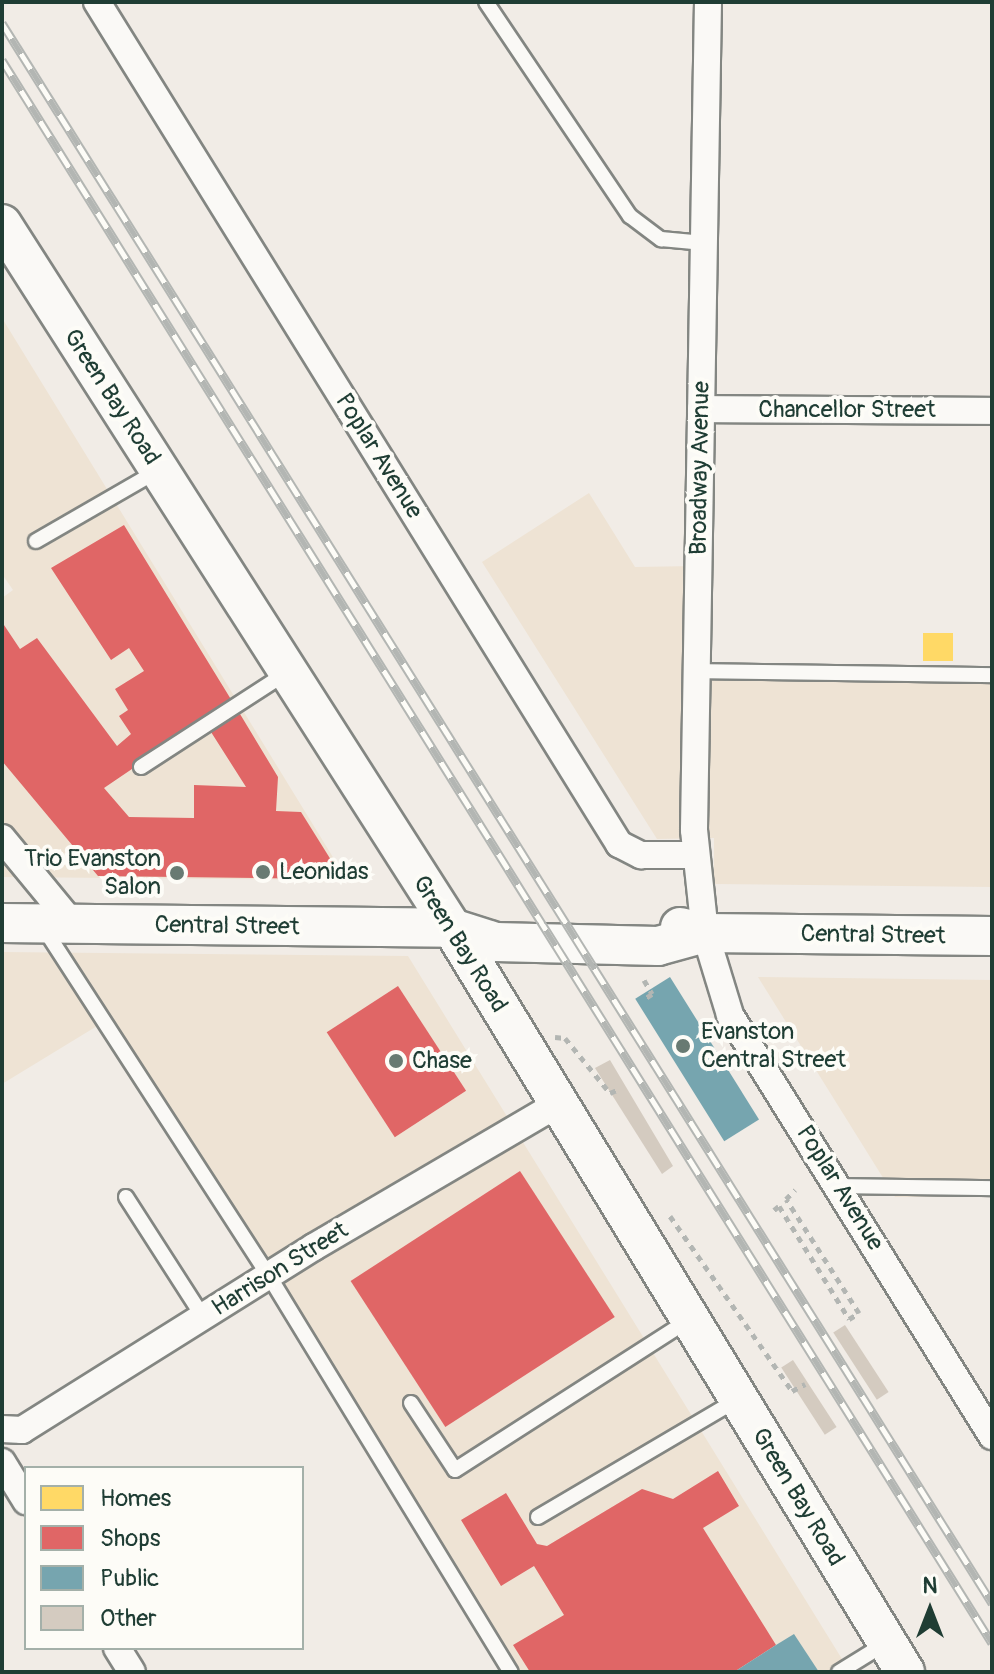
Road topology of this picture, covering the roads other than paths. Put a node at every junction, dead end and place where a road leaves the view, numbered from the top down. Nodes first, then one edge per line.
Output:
1 (97, 2) edge
2 (486, 2) edge
3 (708, 2) edge
4 (2, 224) edge
5 (704, 243) junction
6 (701, 409) junction
7 (992, 411) edge
8 (159, 470) junction
9 (36, 541) dead end
10 (697, 671) junction
11 (288, 672) junction
12 (992, 675) edge
13 (141, 767) dead end
14 (2, 838) edge
15 (694, 855) junction
16 (2, 923) edge
17 (57, 924) junction
18 (452, 928) junction
19 (705, 933) junction
20 (992, 936) edge
21 (558, 1104) junction
22 (840, 1186) junction
23 (992, 1188) edge
24 (126, 1197) dead end
25 (269, 1276) junction
26 (203, 1317) junction
27 (690, 1320) junction
28 (738, 1399) junction
29 (411, 1403) dead end
30 (2, 1429) edge
31 (992, 1436) edge
32 (2, 1462) edge
33 (24, 1498) edge
34 (538, 1517) dead end
35 (118, 1650) edge
36 (896, 1657) edge
37 (132, 1672) edge
38 (511, 1672) edge
39 (839, 1672) edge

1 - 15 street, Poplar Avenue
2 - 5 lane
3 - 5 street, Broadway Avenue
4 - 8 main road, Green Bay Road
5 - 6 street, Broadway Avenue
6 - 7 street, Chancellor Street
6 - 10 street, Broadway Avenue
8 - 9 lane
8 - 11 main road, Green Bay Road
10 - 12 lane
10 - 15 street, Broadway Avenue
11 - 13 lane
11 - 18 main road, Green Bay Road
14 - 17 street
15 - 19 street, Broadway Avenue
16 - 17 main road, Central Street
17 - 18 main road, Central Street
17 - 25 lane
18 - 19 main road, Central Street
18 - 21 main road, Green Bay Road
19 - 20 main road, Central Street
19 - 22 street, Poplar Avenue
21 - 25 street, Harrison Street
21 - 27 main road, Green Bay Road
22 - 23 lane
22 - 31 street, Poplar Avenue
24 - 26 lane
25 - 26 street, Harrison Street
25 - 38 lane
26 - 30 street, Harrison Street
27 - 28 main road, Green Bay Road
27 - 29 lane
28 - 34 lane
28 - 36 main road, Green Bay Road
32 - 33 street
35 - 37 street
36 - 39 lane

